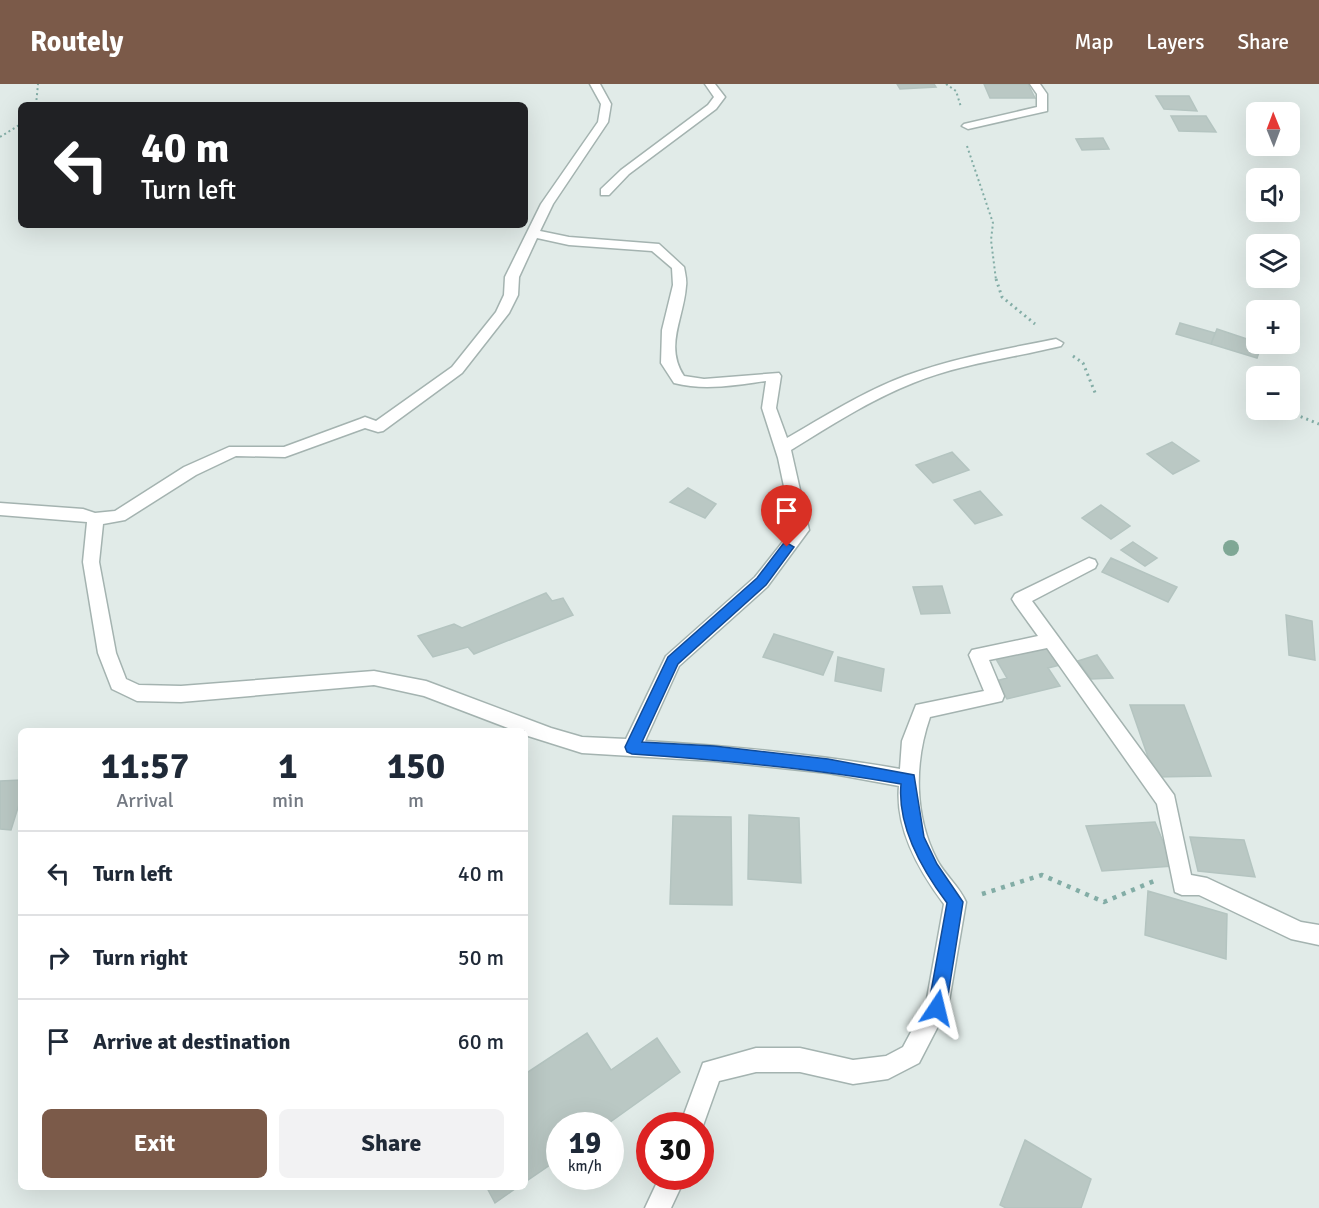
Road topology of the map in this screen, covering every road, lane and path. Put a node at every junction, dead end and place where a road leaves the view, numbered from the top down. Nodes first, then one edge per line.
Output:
1 (38, 84) edge
2 (595, 84) edge
3 (710, 84) edge
4 (946, 84) edge
5 (1035, 84) edge
6 (36, 102) edge
7 (18, 126) edge
8 (968, 126) junction
9 (0, 137) edge
10 (605, 192) dead end
11 (532, 233) junction
12 (1056, 343) junction
13 (1096, 395) dead end
14 (1300, 416) edge
15 (1319, 424) edge
16 (782, 448) junction
17 (0, 509) edge
18 (95, 519) junction
19 (1089, 564) dead end
20 (1052, 640) junction
21 (632, 747) junction
22 (909, 779) junction
23 (1182, 885) junction
24 (955, 902) junction
25 (1319, 935) edge
26 (697, 1112) edge
27 (666, 1190) edge
28 (658, 1208) edge

1 - 6 path
2 - 11 street
3 - 10 street
4 - 8 path
5 - 8 street
7 - 9 path
8 - 12 path
11 - 16 street
11 - 18 street
12 - 13 path
12 - 16 street
14 - 15 path
16 - 21 street
17 - 18 street
18 - 21 street
19 - 20 street
20 - 22 street
20 - 23 street
21 - 22 street
22 - 24 street
23 - 24 path
23 - 25 street
24 - 26 street
27 - 28 street

